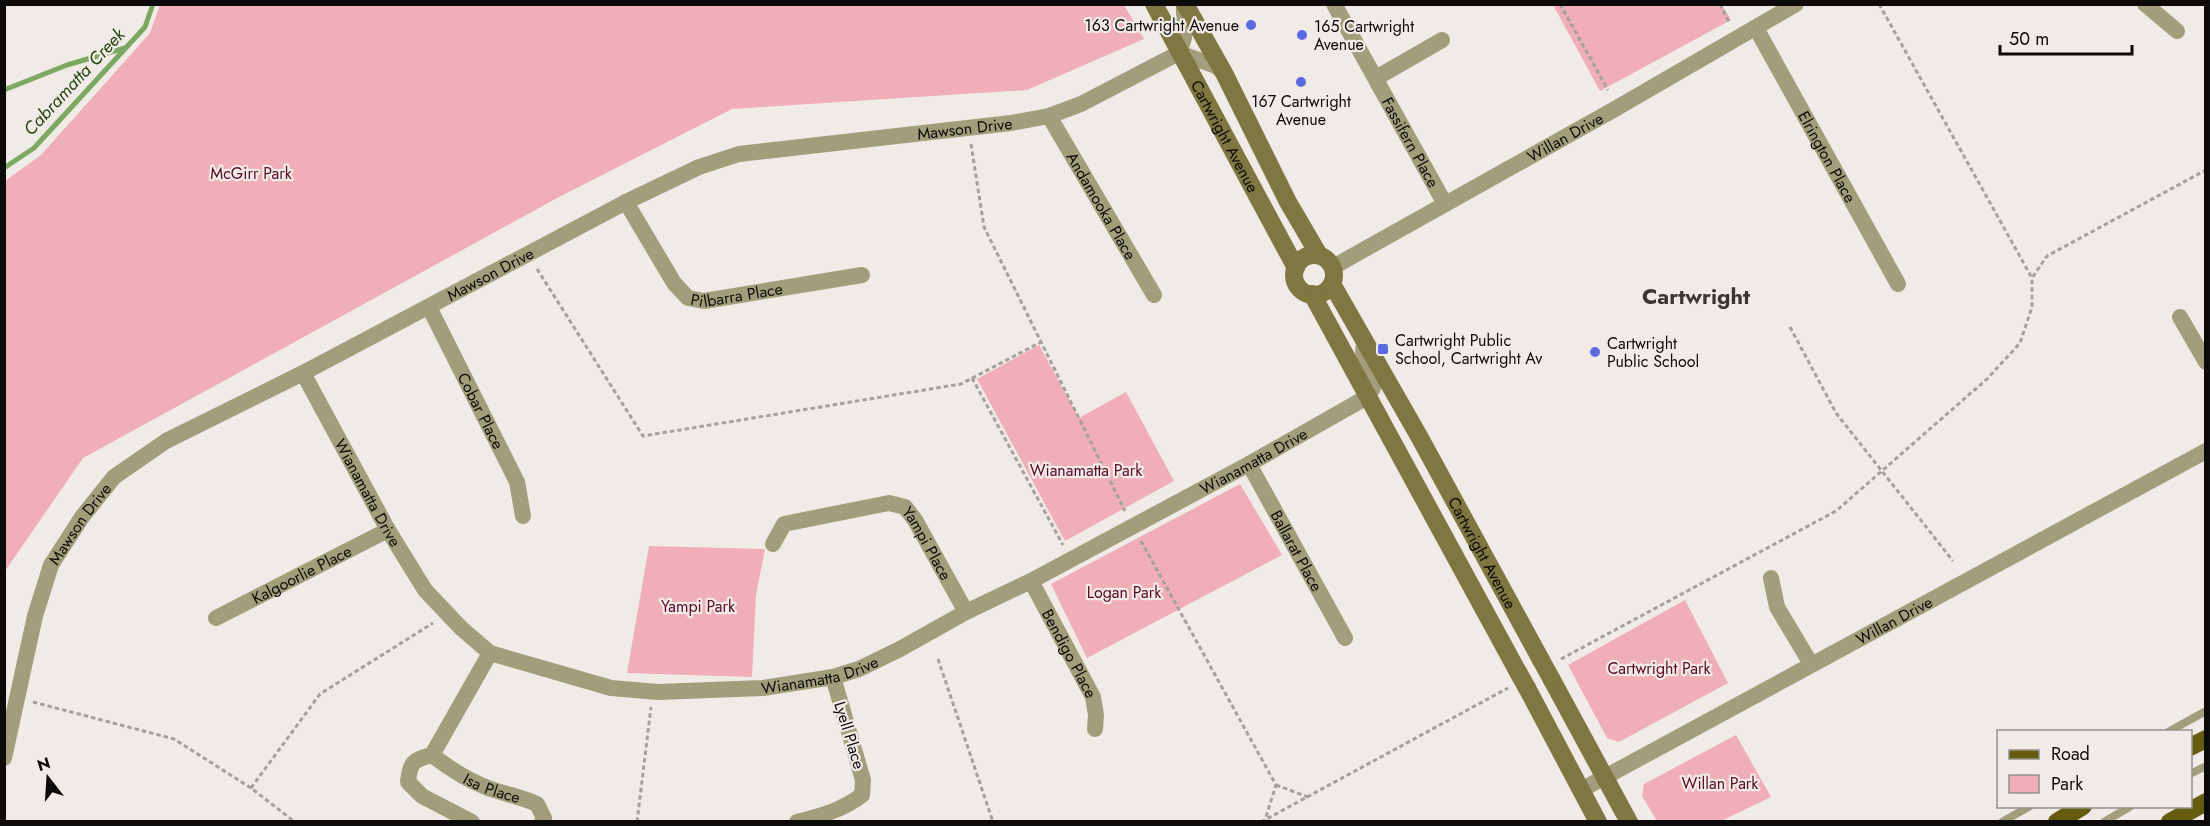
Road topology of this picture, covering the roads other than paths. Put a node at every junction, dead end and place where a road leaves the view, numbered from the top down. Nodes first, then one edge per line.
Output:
1 (1154, 4) edge
2 (1184, 4) edge
3 (1334, 4) edge
4 (1796, 4) edge
5 (2145, 4) edge
6 (1756, 28) junction
7 (2177, 31) dead end
8 (1442, 40) dead end
9 (1179, 53) junction
10 (1224, 73) junction
11 (1376, 78) junction
12 (1049, 116) junction
13 (626, 202) junction
14 (1445, 204) junction
15 (1296, 268) junction
16 (1328, 269) junction
17 (862, 275) dead end
18 (1898, 284) dead end
19 (1312, 294) junction
20 (1154, 295) dead end
21 (429, 307) junction
22 (2180, 317) dead end
23 (1364, 342) junction
24 (2205, 362) edge
25 (303, 373) junction
26 (1367, 398) junction
27 (2205, 451) edge
28 (1249, 464) junction
29 (523, 516) dead end
30 (388, 530) junction
31 (773, 544) dead end
32 (1772, 578) dead end
33 (1031, 581) junction
34 (966, 612) junction
35 (216, 618) dead end
36 (1345, 638) dead end
37 (490, 653) junction
38 (1811, 664) junction
39 (832, 677) junction
40 (2205, 711) edge
41 (1095, 729) dead end
42 (2172, 730) edge
43 (432, 755) junction
44 (4, 758) edge
45 (1605, 778) junction
46 (1581, 790) junction
47 (2205, 802) edge
48 (2028, 808) edge
49 (2081, 808) edge
50 (2129, 808) edge
51 (472, 822) edge
52 (542, 822) edge
53 (797, 822) edge
54 (1598, 822) edge
55 (1629, 822) edge
56 (2002, 822) edge
57 (2056, 822) edge
58 (2104, 822) edge
59 (2170, 822) edge

1 - 9 street, Cartwright Avenue
2 - 9 street
2 - 10 street, Cartwright Avenue
3 - 11 street, Fassifern Place
4 - 6 street, Willan Drive
5 - 7 street
6 - 14 street, Willan Drive
6 - 18 street, Elrington Place
8 - 11 street, Fassifern Place
9 - 10 street
9 - 12 street, Mawson Drive
9 - 15 street, Cartwright Avenue
10 - 16 street, Cartwright Avenue
11 - 14 street, Fassifern Place
12 - 13 street, Mawson Drive
12 - 20 street, Andamooka Place
13 - 17 street, Pilbarra Place
13 - 21 street, Mawson Drive
14 - 16 street, Willan Drive
15 - 16 street
15 - 19 street
16 - 19 street
16 - 23 street, Cartwright Avenue
19 - 26 street, Cartwright Avenue
21 - 25 street, Mawson Drive
21 - 29 street, Cobar Place
22 - 24 street
23 - 26 street
23 - 45 street, Cartwright Avenue
25 - 30 street, Wianamatta Drive
25 - 44 street, Mawson Drive
26 - 28 street, Wianamatta Drive
26 - 46 street, Cartwright Avenue
27 - 38 street, Willan Drive
28 - 33 street, Wianamatta Drive
28 - 36 street, Ballarat Place
30 - 35 street, Kalgoorlie Place
30 - 37 street, Wianamatta Drive
31 - 34 street, Yampi Place
32 - 38 street
33 - 34 street, Wianamatta Drive
33 - 41 street, Bendigo Place
34 - 39 street, Wianamatta Drive
37 - 39 street, Wianamatta Drive
37 - 43 street
38 - 45 street, Willan Drive
39 - 53 street, Lyell Place
40 - 42 lane
43 - 51 street
43 - 52 street, Isa Place
45 - 46 street, Willan Drive
45 - 55 street, Cartwright Avenue
46 - 54 street, Cartwright Avenue
47 - 59 main road
48 - 56 lane
49 - 57 main road
50 - 58 lane

